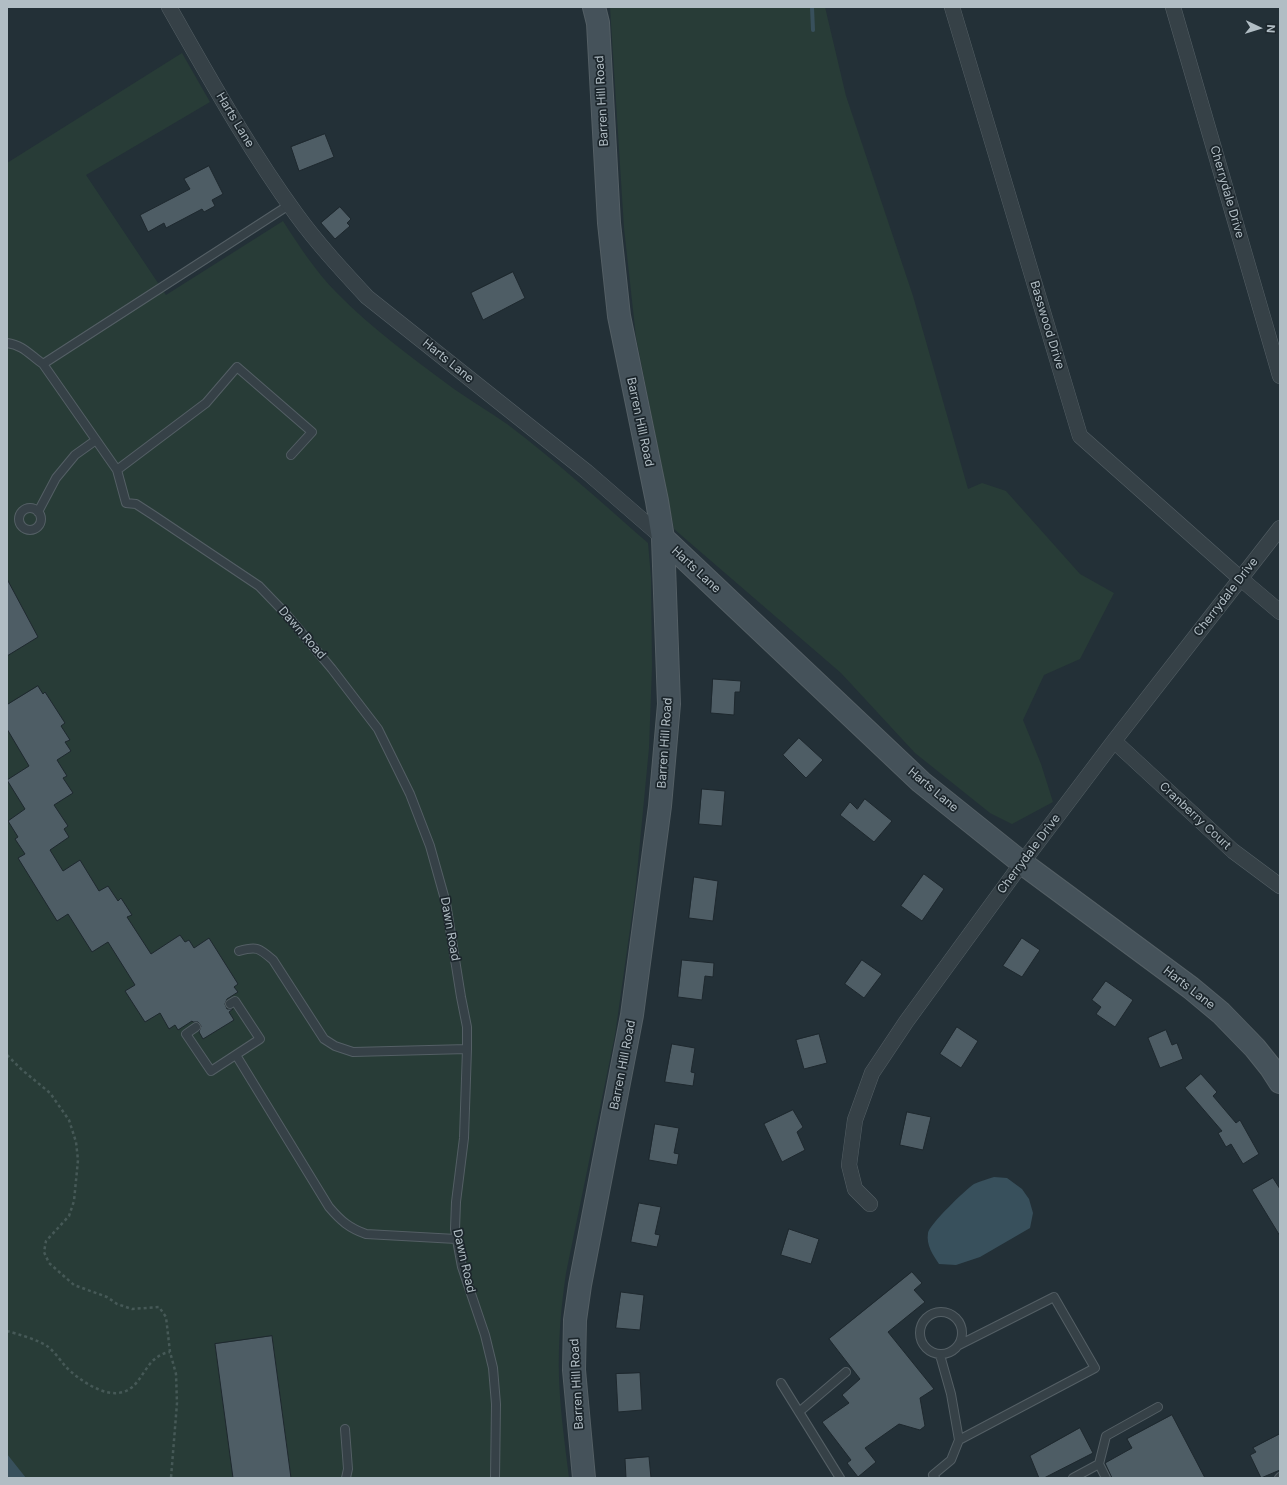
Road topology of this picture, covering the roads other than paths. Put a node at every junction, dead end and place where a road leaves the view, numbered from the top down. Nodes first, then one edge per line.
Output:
1 (168, 7) edge
2 (594, 7) edge
3 (952, 7) edge
4 (1173, 7) edge
5 (290, 205) junction
6 (7, 343) edge
7 (43, 364) junction
8 (1280, 376) edge
9 (96, 440) junction
10 (291, 455) dead end
11 (117, 470) junction
12 (38, 512) dead end
13 (1280, 528) edge
14 (662, 538) junction
15 (1241, 579) junction
16 (1280, 612) edge
17 (1114, 741) junction
18 (1022, 863) junction
19 (1280, 886) edge
20 (239, 952) dead end
21 (230, 1004) dead end
22 (196, 1027) dead end
23 (467, 1049) junction
24 (236, 1055) junction
25 (1280, 1082) edge
26 (870, 1204) dead end
27 (456, 1239) junction
28 (959, 1346) junction
29 (940, 1355) junction
30 (846, 1372) dead end
31 (781, 1383) dead end
32 (1158, 1407) dead end
33 (799, 1412) junction
34 (345, 1429) dead end
35 (959, 1440) junction
36 (1099, 1464) junction
37 (932, 1477) edge
38 (346, 1478) edge
39 (495, 1478) edge
40 (584, 1478) edge
41 (840, 1478) edge
42 (1073, 1478) edge
43 (1106, 1478) edge

1 - 5 street, Harts Lane
2 - 14 street, Barren Hill Road
3 - 15 street, Basswood Drive
4 - 8 street, Cherrydale Drive
5 - 7 lane
5 - 14 street, Harts Lane
6 - 7 lane
7 - 9 lane
9 - 11 lane
9 - 12 lane
10 - 11 lane
11 - 23 lane, Dawn Road
13 - 15 street, Cherrydale Drive
14 - 18 street, Harts Lane
14 - 40 street, Barren Hill Road
15 - 16 street, Basswood Drive
15 - 17 street, Cherrydale Drive
17 - 18 street, Cherrydale Drive
17 - 19 street, Cranberry Court
18 - 25 street, Harts Lane
18 - 26 street, Cherrydale Drive
20 - 23 lane
21 - 24 lane
22 - 24 lane
23 - 27 lane, Dawn Road
24 - 27 lane
27 - 39 lane, Dawn Road
28 - 29 lane
28 - 29 lane
28 - 35 lane
29 - 35 lane
30 - 33 lane
31 - 33 lane
32 - 36 lane
33 - 41 lane
34 - 38 lane
35 - 37 lane
36 - 42 lane
36 - 43 lane

